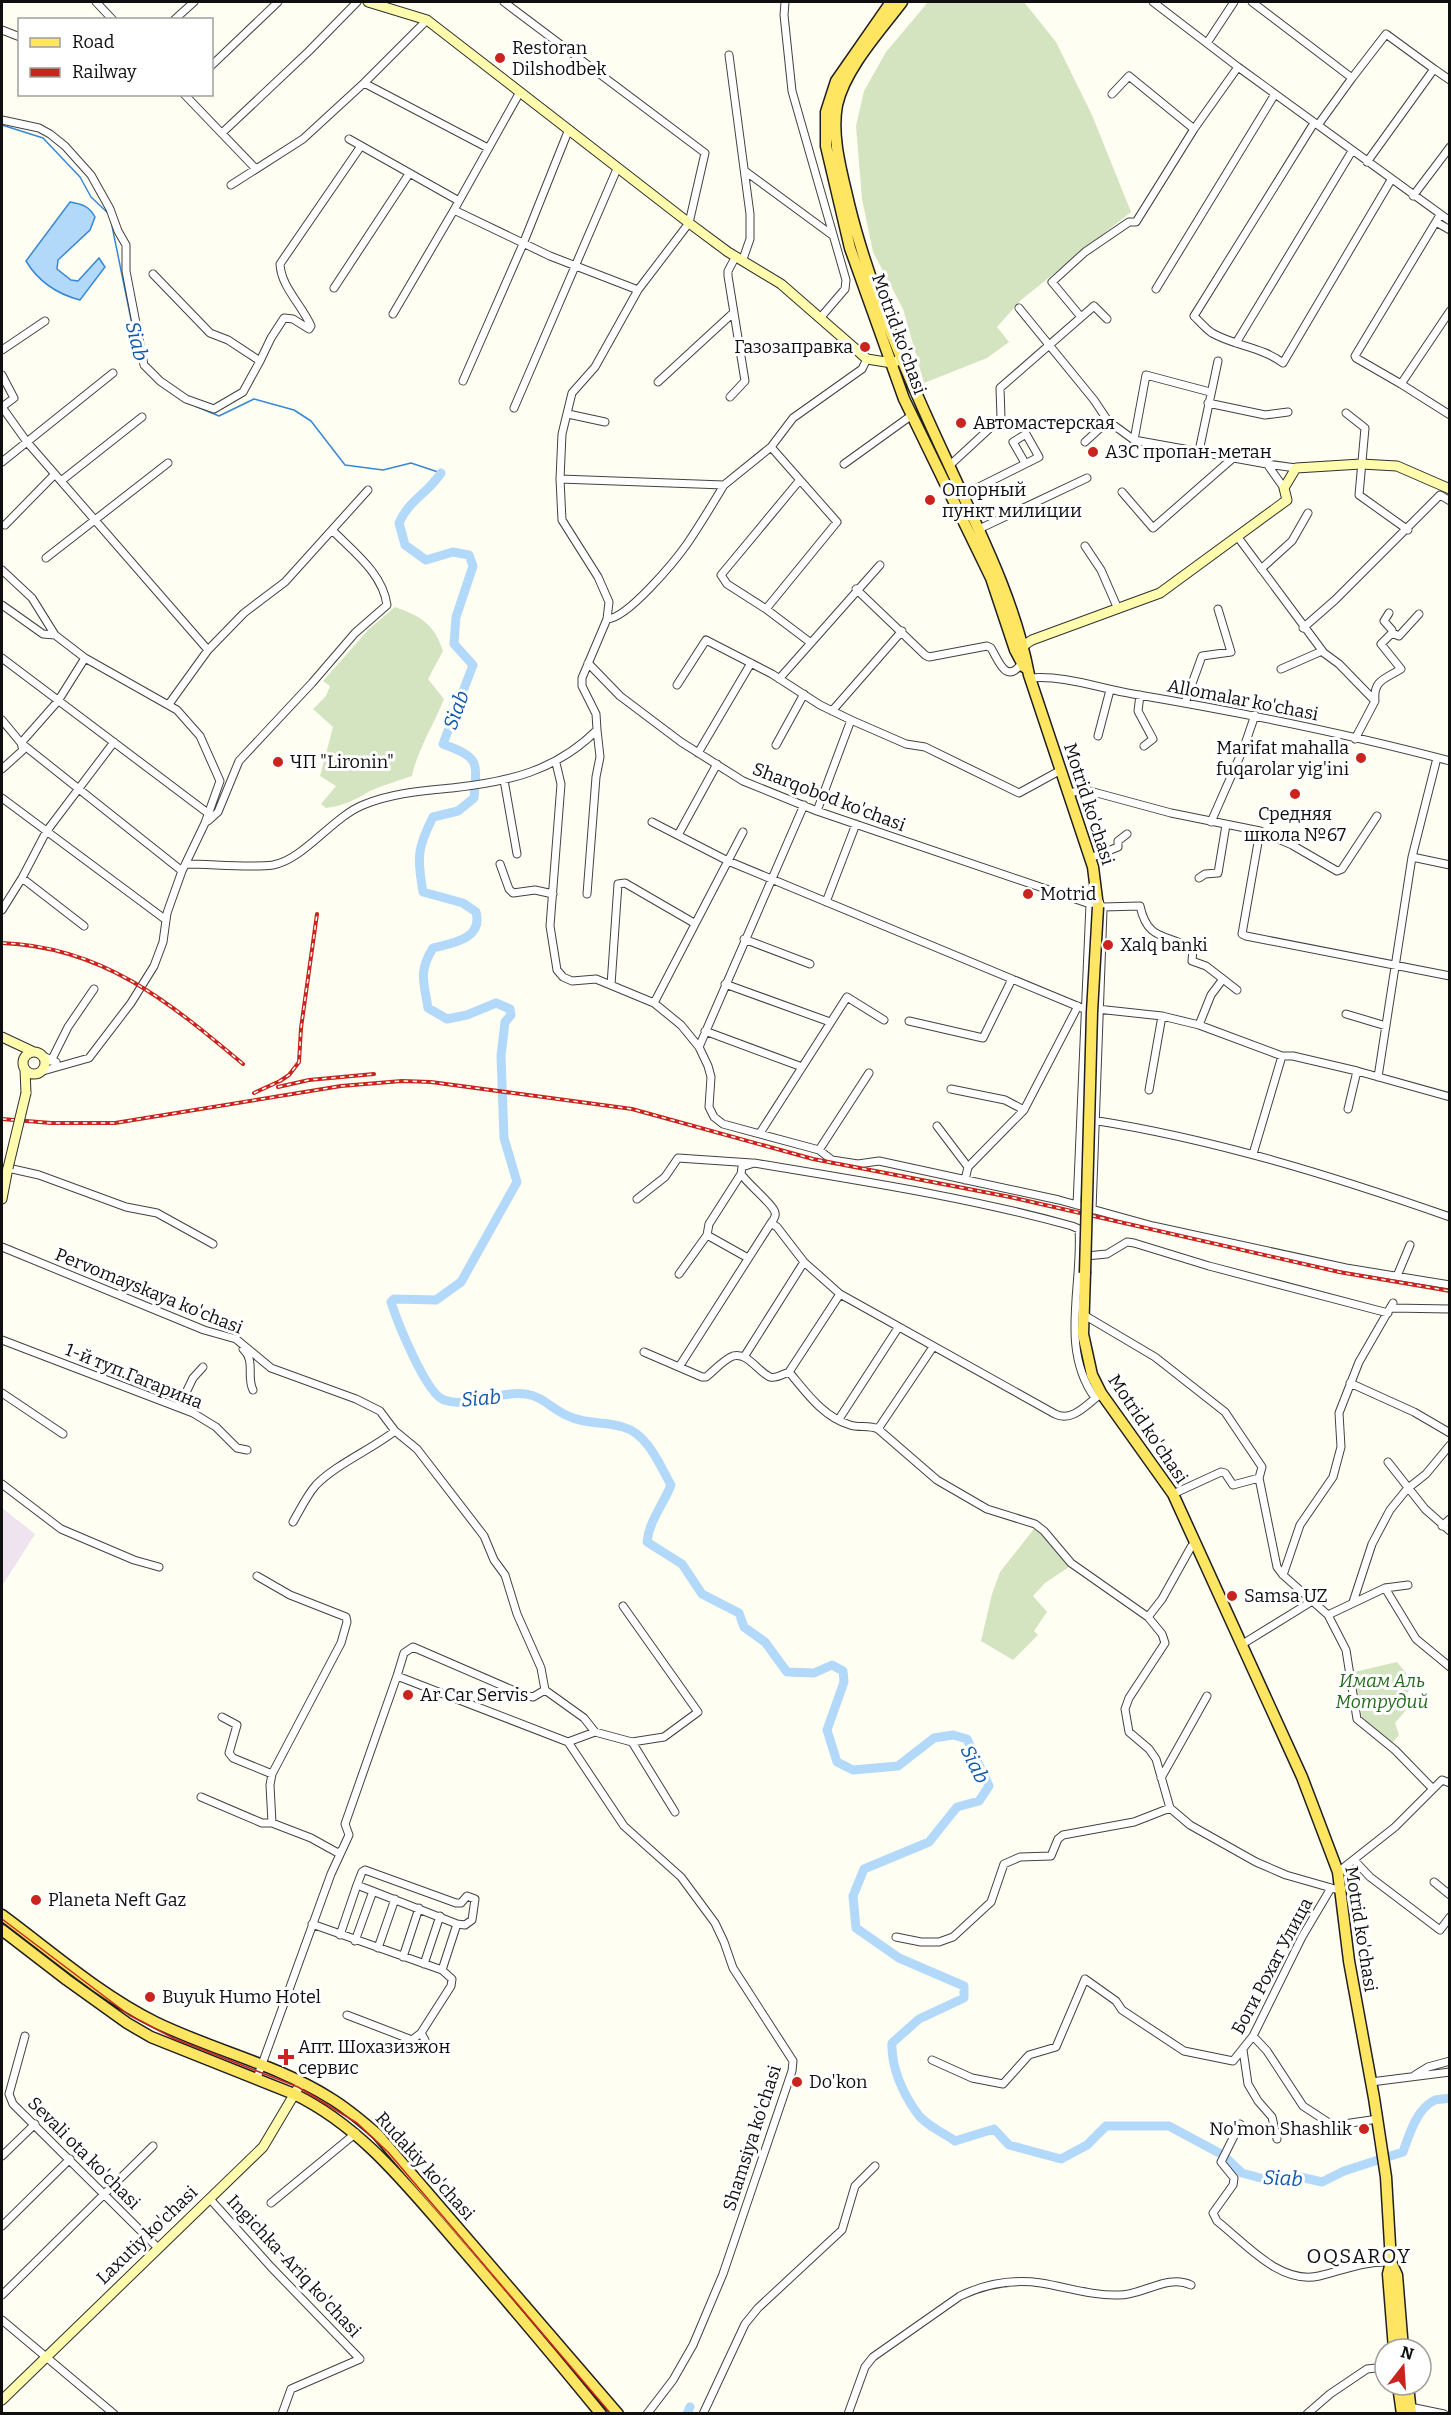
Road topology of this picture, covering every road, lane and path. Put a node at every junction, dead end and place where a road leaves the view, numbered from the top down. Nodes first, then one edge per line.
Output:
1 (96, 2) edge
2 (109, 2) edge
3 (194, 2) edge
4 (278, 2) edge
5 (357, 2) edge
6 (368, 2) edge
7 (504, 2) edge
8 (785, 2) edge
9 (891, 2) edge
10 (902, 2) edge
11 (1154, 2) edge
12 (1234, 2) edge
13 (1252, 2) edge
14 (102, 8) junction
15 (111, 18) edge
16 (176, 18) edge
17 (427, 20) junction
18 (2, 30) edge
19 (18, 36) edge
20 (1207, 43) junction
21 (729, 55) dead end
22 (213, 64) edge
23 (1238, 67) junction
24 (1434, 69) junction
25 (1352, 78) junction
26 (1449, 80) edge
27 (364, 83) junction
28 (520, 92) junction
29 (1112, 94) dead end
30 (1275, 94) junction
31 (186, 96) edge
32 (2, 120) edge
33 (1316, 124) junction
34 (569, 129) junction
35 (1194, 129) junction
36 (222, 133) junction
37 (349, 139) dead end
38 (361, 146) junction
39 (1449, 147) edge
40 (488, 148) junction
41 (1352, 151) junction
42 (1367, 162) junction
43 (255, 168) junction
44 (617, 169) junction
45 (745, 171) junction
46 (409, 174) junction
47 (1391, 180) junction
48 (231, 185) dead end
49 (1413, 196) junction
50 (459, 201) junction
51 (454, 210) junction
52 (1438, 218) junction
53 (1449, 221) edge
54 (689, 224) junction
55 (1449, 230) edge
56 (832, 235) junction
57 (523, 244) junction
58 (740, 257) junction
59 (575, 266) junction
60 (153, 274) dead end
61 (334, 288) dead end
62 (1156, 289) dead end
63 (638, 290) junction
64 (1019, 308) dead end
65 (1449, 311) edge
66 (733, 313) junction
67 (393, 314) dead end
68 (821, 317) junction
69 (1081, 317) junction
70 (1107, 319) dead end
71 (45, 321) dead end
72 (1236, 343) junction
73 (1050, 344) junction
74 (2, 350) edge
75 (867, 359) junction
76 (260, 361) junction
77 (897, 361) junction
78 (1218, 361) dead end
79 (113, 373) dead end
80 (2, 375) edge
81 (463, 381) dead end
82 (658, 382) dead end
83 (1401, 384) junction
84 (1210, 392) junction
85 (730, 397) dead end
86 (1208, 403) junction
87 (2, 407) edge
88 (514, 408) dead end
89 (1288, 412) dead end
90 (1346, 413) dead end
91 (568, 414) junction
92 (912, 415) junction
93 (1449, 416) edge
94 (142, 417) dead end
95 (605, 422) dead end
96 (1108, 422) junction
97 (1134, 440) junction
98 (27, 442) junction
99 (1085, 442) dead end
100 (771, 447) junction
101 (1199, 451) junction
102 (1233, 458) junction
103 (2, 462) edge
104 (168, 463) dead end
105 (1025, 463) dead end
106 (844, 464) dead end
107 (1267, 464) junction
108 (1361, 464) junction
109 (949, 466) junction
110 (1296, 468) junction
111 (55, 474) junction
112 (1087, 478) dead end
113 (560, 479) junction
114 (61, 481) junction
115 (799, 482) junction
116 (724, 485) junction
117 (1284, 488) junction
118 (1449, 489) edge
119 (368, 490) dead end
120 (1122, 492) dead end
121 (963, 495) junction
122 (1449, 501) edge
123 (1308, 513) dead end
124 (94, 518) junction
125 (5, 525) dead end
126 (979, 529) junction
127 (1408, 530) junction
128 (333, 531) junction
129 (1237, 536) junction
130 (1085, 546) dead end
131 (46, 558) dead end
132 (880, 565) dead end
133 (1261, 569) junction
134 (2, 570) edge
135 (856, 589) junction
136 (2, 605) edge
137 (766, 609) junction
138 (1118, 609) junction
139 (1218, 609) dead end
140 (1389, 613) dead end
141 (1419, 614) dead end
142 (607, 619) junction
143 (1303, 628) junction
144 (902, 631) junction
145 (1392, 633) junction
146 (55, 635) junction
147 (811, 643) junction
148 (1023, 646) junction
149 (208, 650) junction
150 (1322, 651) junction
151 (2, 658) edge
152 (85, 658) junction
153 (588, 663) junction
154 (751, 663) junction
155 (1022, 663) junction
156 (1281, 669) dead end
157 (1029, 676) junction
158 (779, 679) junction
159 (677, 685) dead end
160 (1110, 690) junction
161 (804, 694) junction
162 (1140, 695) junction
163 (58, 701) junction
164 (1374, 701) junction
165 (1185, 703) junction
166 (169, 704) junction
167 (832, 711) junction
168 (1255, 716) junction
169 (2, 720) edge
170 (851, 720) junction
171 (597, 730) junction
172 (1098, 736) dead end
173 (1355, 739) junction
174 (114, 742) junction
175 (21, 743) junction
176 (776, 745) dead end
177 (1144, 746) dead end
178 (698, 753) junction
179 (1437, 758) junction
180 (1449, 761) edge
181 (556, 763) junction
182 (717, 764) junction
183 (2, 769) edge
184 (1061, 770) junction
185 (501, 780) junction
186 (79, 789) junction
187 (1068, 793) junction
188 (2, 798) edge
189 (804, 805) junction
190 (817, 811) junction
191 (209, 814) junction
192 (1377, 816) dead end
193 (652, 822) dead end
194 (1211, 822) junction
195 (205, 823) junction
196 (856, 824) junction
197 (1226, 825) junction
198 (1260, 831) junction
199 (46, 832) junction
200 (743, 832) dead end
201 (1127, 834) dead end
202 (678, 835) junction
203 (517, 854) dead end
204 (1412, 857) junction
205 (1090, 858) junction
206 (728, 861) junction
207 (186, 864) junction
208 (500, 864) dead end
209 (1449, 865) edge
210 (182, 872) junction
211 (22, 878) junction
212 (1199, 878) dead end
213 (773, 880) junction
214 (553, 894) junction
215 (587, 894) dead end
216 (826, 902) junction
217 (1097, 904) junction
218 (2, 910) edge
219 (166, 920) junction
220 (694, 923) junction
221 (84, 926) dead end
222 (744, 939) junction
223 (810, 964) dead end
224 (1394, 967) junction
225 (1449, 976) edge
226 (1012, 979) junction
227 (1222, 979) junction
228 (725, 984) junction
229 (611, 985) junction
230 (94, 989) dead end
231 (1237, 990) dead end
232 (654, 1003) junction
233 (1078, 1006) junction
234 (1092, 1010) junction
235 (1346, 1014) dead end
236 (1162, 1016) junction
237 (884, 1020) dead end
238 (909, 1021) dead end
239 (830, 1022) junction
240 (1085, 1024) junction
241 (1199, 1025) junction
242 (1386, 1026) junction
243 (1099, 1027) junction
244 (705, 1031) junction
245 (2, 1038) edge
246 (699, 1047) junction
247 (42, 1056) junction
248 (1282, 1056) junction
249 (24, 1065) junction
250 (64, 1065) junction
251 (802, 1067) junction
252 (1357, 1071) junction
253 (41, 1072) junction
254 (869, 1073) dead end
255 (1378, 1077) junction
256 (951, 1089) dead end
257 (1149, 1090) dead end
258 (26, 1093) junction
259 (1449, 1097) edge
260 (1348, 1109) dead end
261 (1024, 1110) junction
262 (1092, 1120) junction
263 (937, 1126) dead end
264 (760, 1134) junction
265 (819, 1150) junction
266 (1253, 1154) junction
267 (753, 1163) junction
268 (968, 1167) junction
269 (8, 1168) junction
270 (741, 1174) junction
271 (965, 1180) junction
272 (2, 1198) edge
273 (637, 1199) dead end
274 (1077, 1205) junction
275 (1092, 1210) junction
276 (1449, 1217) edge
277 (771, 1223) junction
278 (707, 1235) junction
279 (213, 1244) dead end
280 (1410, 1245) dead end
281 (2, 1247) edge
282 (1086, 1256) junction
283 (748, 1258) junction
284 (804, 1262) junction
285 (679, 1274) dead end
286 (1397, 1276) junction
287 (1449, 1285) edge
288 (840, 1294) junction
289 (1391, 1308) junction
290 (1449, 1309) edge
291 (1084, 1315) junction
292 (898, 1328) junction
293 (204, 1330) junction
294 (2, 1340) edge
295 (933, 1347) junction
296 (644, 1352) dead end
297 (744, 1357) junction
298 (204, 1367) dead end
299 (679, 1367) junction
300 (789, 1372) junction
301 (1350, 1383) junction
302 (253, 1390) dead end
303 (2, 1393) edge
304 (1098, 1396) junction
305 (179, 1407) junction
306 (839, 1419) junction
307 (878, 1429) junction
308 (395, 1431) junction
309 (1449, 1433) edge
310 (63, 1434) dead end
311 (1449, 1445) edge
312 (247, 1450) dead end
313 (1388, 1462) dead end
314 (1258, 1478) junction
315 (2, 1484) edge
316 (1410, 1488) junction
317 (1173, 1494) junction
318 (1449, 1519) edge
319 (293, 1522) dead end
320 (1442, 1526) junction
321 (1449, 1531) edge
322 (1196, 1542) junction
323 (159, 1567) dead end
324 (1283, 1575) junction
325 (257, 1576) dead end
326 (1407, 1585) dead end
327 (1385, 1588) junction
328 (1314, 1600) junction
329 (1353, 1602) junction
330 (623, 1606) dead end
331 (1328, 1615) junction
332 (1148, 1617) junction
333 (1241, 1645) junction
334 (1449, 1666) edge
335 (397, 1676) junction
336 (545, 1690) junction
337 (1208, 1696) dead end
338 (222, 1716) dead end
339 (595, 1732) junction
340 (568, 1742) junction
341 (632, 1742) junction
342 (272, 1774) junction
343 (1161, 1778) junction
344 (1449, 1783) edge
345 (1433, 1789) junction
346 (201, 1797) dead end
347 (1170, 1808) junction
348 (675, 1812) dead end
349 (272, 1823) junction
350 (343, 1849) junction
351 (1354, 1860) junction
352 (1338, 1872) junction
353 (1434, 1882) dead end
354 (357, 1885) junction
355 (1336, 1890) junction
356 (374, 1891) junction
357 (1449, 1895) edge
358 (395, 1899) junction
359 (419, 1908) junction
360 (2, 1915) edge
361 (440, 1916) junction
362 (1449, 1917) edge
363 (312, 1924) junction
364 (457, 1924) junction
365 (2, 1930) edge
366 (340, 1935) junction
367 (896, 1937) dead end
368 (355, 1941) junction
369 (378, 1948) junction
370 (403, 1957) junction
371 (424, 1964) junction
372 (74, 1970) junction
373 (442, 1970) junction
374 (67, 1980) junction
375 (347, 2015) dead end
376 (25, 2036) dead end
377 (1253, 2036) junction
378 (1243, 2050) junction
379 (932, 2060) dead end
380 (1449, 2061) edge
381 (262, 2065) junction
382 (1449, 2072) edge
383 (1413, 2077) junction
384 (257, 2078) junction
385 (1371, 2082) junction
386 (301, 2083) junction
387 (294, 2094) junction
388 (1378, 2120) junction
389 (35, 2124) junction
390 (1240, 2124) dead end
391 (356, 2133) junction
392 (1277, 2139) dead end
393 (153, 2146) dead end
394 (2, 2157) edge
395 (70, 2159) junction
396 (875, 2166) dead end
397 (103, 2195) junction
398 (210, 2199) junction
399 (271, 2203) dead end
400 (2, 2226) edge
401 (158, 2248) junction
402 (1391, 2262) junction
403 (1191, 2284) dead end
404 (2, 2295) edge
405 (2, 2320) edge
406 (1393, 2337) edge
407 (1403, 2337) edge
408 (47, 2356) junction
409 (1373, 2368) edge
410 (2, 2400) edge
411 (1408, 2411) edge
412 (113, 2413) edge
413 (282, 2414) edge
414 (602, 2414) edge
415 (618, 2414) edge
416 (646, 2414) edge
417 (703, 2414) edge
418 (848, 2414) edge
419 (1307, 2414) edge
420 (1444, 2414) edge

1 - 14 street
2 - 14 street
3 - 16 street
4 - 22 street
5 - 36 street
6 - 17 street
7 - 54 street
8 - 56 street
9 - 77 main road, Motrid ko'chasi
10 - 77 main road, Motrid ko'chasi
11 - 20 street
12 - 20 street
13 - 25 street
14 - 15 street
17 - 27 street
17 - 28 street
18 - 19 street
20 - 23 street
21 - 45 street
23 - 30 street
23 - 35 street
24 - 25 street
24 - 26 street
24 - 42 street
25 - 33 street
27 - 40 street
27 - 43 street
28 - 34 street
28 - 40 street
29 - 35 street
30 - 33 street
30 - 62 street
31 - 36 street
32 - 76 street
33 - 41 street
33 - 72 street
34 - 44 street
34 - 57 street
35 - 69 street
36 - 43 street
37 - 38 street
38 - 46 street
38 - 76 street
39 - 49 street
40 - 50 street
41 - 42 street
41 - 72 street
42 - 47 street
43 - 48 street
44 - 54 street
44 - 59 street
45 - 56 street
45 - 58 street
46 - 50 street
46 - 61 street
47 - 49 street
47 - 72 street
49 - 52 street
50 - 51 street
51 - 57 street
51 - 67 street
52 - 53 street
52 - 55 street
52 - 83 street
54 - 58 street
54 - 63 street
56 - 68 street
57 - 59 street
57 - 81 street
58 - 66 street
58 - 68 street
59 - 63 street
59 - 88 street
60 - 76 street
63 - 91 street
64 - 73 street
65 - 83 street
66 - 82 street
66 - 85 street
68 - 75 street
69 - 70 street
69 - 73 street
71 - 74 street
73 - 96 street
73 - 109 street
75 - 77 street
75 - 100 street
77 - 92 main road, Motrid ko'chasi
77 - 109 main road, Motrid ko'chasi
78 - 84 street
79 - 98 street
80 - 87 street
83 - 93 street
84 - 86 street
84 - 97 street
86 - 89 street
86 - 101 street
87 - 98 street
90 - 108 street
91 - 95 street
91 - 113 street
92 - 106 street
92 - 155 main road, Motrid ko'chasi
94 - 114 street
96 - 97 street
96 - 99 street
97 - 101 street
98 - 103 street
98 - 111 street
100 - 115 street
100 - 116 street
101 - 102 street
102 - 107 street
102 - 120 street
104 - 124 street
105 - 121 street
107 - 110 street
107 - 117 street
108 - 110 street
108 - 118 street
108 - 127 street
109 - 121 main road, Motrid ko'chasi
110 - 117 street
111 - 114 street
111 - 125 street
112 - 126 street
113 - 116 street
113 - 142 street
114 - 124 street
115 - 137 street
115 - 137 street
116 - 142 street
117 - 129 street
119 - 128 street
121 - 126 main road, Motrid ko'chasi
122 - 127 street
123 - 133 street
124 - 131 street
124 - 149 street
126 - 148 main road, Motrid ko'chasi
127 - 143 street
128 - 149 street
128 - 195 street
129 - 133 street
129 - 138 street
130 - 138 street
132 - 135 street
133 - 143 street
134 - 146 street
135 - 144 street
135 - 147 street
136 - 146 street
137 - 147 street
138 - 148 street
139 - 165 street
140 - 145 street
141 - 145 street
142 - 153 street
143 - 150 street
144 - 155 street
144 - 167 street
145 - 164 street
146 - 152 street
147 - 158 street
148 - 157 main road, Motrid ko'chasi
149 - 166 street
150 - 156 street
150 - 164 street
151 - 163 street
152 - 163 street
152 - 166 street
153 - 171 street
153 - 178 street, Sharqobod ko'chasi
154 - 158 street
154 - 159 street
154 - 178 street
155 - 157 main road, Motrid ko'chasi
157 - 160 street, Allomalar ko'chasi
157 - 184 main road, Motrid ko'chasi
158 - 161 street
160 - 162 street, Allomalar ko'chasi
160 - 172 street
161 - 167 street
161 - 176 street
162 - 165 street, Allomalar ko'chasi
162 - 177 street
163 - 174 street
163 - 175 street
164 - 173 street
165 - 168 street, Allomalar ko'chasi
166 - 191 street
167 - 170 street
168 - 173 street, Allomalar ko'chasi
168 - 194 street
169 - 175 street
170 - 184 street
170 - 190 street
171 - 181 street
171 - 215 street
173 - 179 street, Allomalar ko'chasi
174 - 186 street
174 - 191 street
175 - 183 street
175 - 186 street
178 - 182 street, Sharqobod ko'chasi
179 - 180 street, Allomalar ko'chasi
179 - 204 street
181 - 185 street
181 - 214 street
182 - 189 street, Sharqobod ko'chasi
182 - 202 street
184 - 187 main road, Motrid ko'chasi
185 - 203 street
185 - 207 street
186 - 199 street
186 - 210 street
187 - 194 street
187 - 205 main road, Motrid ko'chasi
188 - 199 street
189 - 190 street, Sharqobod ko'chasi
189 - 213 street
190 - 196 street, Sharqobod ko'chasi
191 - 195 street
192 - 198 street
193 - 202 street
194 - 197 street
195 - 207 street
196 - 216 street
196 - 217 street, Sharqobod ko'chasi
197 - 198 street
197 - 212 street
198 - 224 street
199 - 211 street
199 - 219 street
200 - 206 street
201 - 205 street
202 - 206 street
204 - 209 street
204 - 224 street
205 - 217 main road, Motrid ko'chasi
206 - 213 street
206 - 220 street
207 - 210 street
208 - 214 street
210 - 219 street
211 - 218 street
211 - 221 street
213 - 216 street
213 - 222 street
214 - 229 street
216 - 226 street
217 - 227 street
217 - 234 main road, Motrid ko'chasi, bridge
219 - 250 street
220 - 229 street
220 - 232 street
222 - 223 street
222 - 228 street
224 - 225 street
224 - 242 street
226 - 233 street
226 - 238 street
227 - 231 street
227 - 241 street
228 - 239 street
228 - 244 street
229 - 232 street
230 - 247 street
232 - 246 street
233 - 234 street
233 - 261 street
234 - 236 street
234 - 240 street
234 - 243 street
234 - 262 main road, Motrid ko'chasi, bridge
235 - 242 street
236 - 241 street
236 - 257 street
237 - 239 street
239 - 251 street
240 - 243 street
240 - 274 street
241 - 248 street
242 - 255 street
243 - 262 street
244 - 246 street
244 - 251 street
245 - 247 street
245 - 249 street
246 - 264 street
247 - 249 street
247 - 250 street
247 - 253 street
248 - 252 street
248 - 266 street
249 - 253 street
249 - 258 street
250 - 253 street
251 - 264 street
252 - 255 street
252 - 260 street
253 - 258 street
254 - 265 street
255 - 259 street
256 - 261 street
258 - 269 street, bridge
261 - 268 street
262 - 266 street
262 - 275 street
262 - 282 main road, Motrid ko'chasi, bridge
263 - 268 street
264 - 265 street
265 - 271 street
266 - 276 street
267 - 270 street
267 - 273 street
267 - 304 street
268 - 271 street
269 - 272 street
269 - 279 street
270 - 277 street
270 - 278 street
271 - 274 street
274 - 275 street
275 - 286 street
277 - 283 street
277 - 284 street
278 - 283 street
278 - 285 street
280 - 286 street
281 - 293 street, Pervomayskaya ko'chasi
282 - 289 street
282 - 291 main road, Motrid ko'chasi, bridge
283 - 299 street
284 - 288 street
284 - 297 street
286 - 287 street
288 - 292 street
288 - 300 street
289 - 290 street
289 - 301 street
291 - 304 main road, Motrid ko'chasi
291 - 314 street
292 - 295 street
292 - 306 street
293 - 302 street
293 - 308 street, Pervomayskaya ko'chasi
294 - 305 street, 1-й туп.Гагарина
295 - 304 street
295 - 307 street
296 - 299 street
297 - 299 street
297 - 300 street
298 - 305 street
300 - 306 street
301 - 309 street
301 - 324 street
303 - 310 street
304 - 317 main road, Motrid ko'chasi
305 - 312 street, 1-й туп.Гагарина
306 - 307 street
307 - 332 street
308 - 319 street
308 - 336 street, Pervomayskaya ko'chasi
311 - 316 street
313 - 316 street
314 - 317 street
314 - 324 street
315 - 323 street
316 - 320 street
316 - 329 street
317 - 322 main road, Motrid ko'chasi
318 - 320 street
320 - 321 street
322 - 332 street
322 - 333 main road, Motrid ko'chasi
324 - 328 street
325 - 342 street
326 - 327 street
327 - 329 street
327 - 334 street
328 - 331 street
328 - 333 street
329 - 331 street
330 - 341 street
331 - 345 street
332 - 343 street
333 - 352 main road, Motrid ko'chasi
335 - 336 street
335 - 340 street
335 - 350 street
336 - 339 street
337 - 343 street
338 - 342 street
339 - 340 street
339 - 341 street
340 - 416 street, Shamsiya ko'chasi
341 - 348 street
342 - 349 street
343 - 347 street
344 - 345 street
345 - 351 street
346 - 349 street
347 - 355 street
347 - 367 street
349 - 350 street
350 - 363 street
351 - 352 street
351 - 362 street
352 - 355 main road, Motrid ko'chasi
353 - 357 street
354 - 356 street
354 - 364 street
354 - 366 street
355 - 377 street, Боги Рохат Улица
355 - 385 main road, Motrid ko'chasi
356 - 358 street
356 - 368 street
358 - 359 street
358 - 369 street
359 - 361 street
359 - 370 street
360 - 372 main road, Rudakiy ko'chasi
361 - 364 street
361 - 371 street
363 - 366 street
363 - 381 street
364 - 373 street
365 - 374 main road, Rudakiy ko'chasi
366 - 368 street
368 - 369 street
369 - 370 street
370 - 371 street
371 - 373 street
372 - 374 main road
372 - 381 main road, Rudakiy ko'chasi
373 - 375 street
374 - 384 main road, Rudakiy ko'chasi
376 - 389 street, Sevali ota ko'chasi
377 - 378 street, Боги Рохат Улица
377 - 388 street
378 - 379 street, Боги Рохат Улица
378 - 392 street
380 - 383 street
381 - 384 street
381 - 386 main road, Rudakiy ko'chasi
382 - 383 street
383 - 385 street
384 - 387 main road, Rudakiy ko'chasi
385 - 388 main road, Motrid ko'chasi
386 - 387 street, Laxutiy ko'chasi
386 - 415 main road, Rudakiy ko'chasi
387 - 391 main road, Rudakiy ko'chasi
387 - 398 street, Laxutiy ko'chasi
388 - 402 main road, Motrid ko'chasi
389 - 394 street
389 - 395 street, Sevali ota ko'chasi
390 - 402 street
391 - 399 street
391 - 414 main road, Rudakiy ko'chasi
393 - 397 street
395 - 397 street, Sevali ota ko'chasi
395 - 400 street
396 - 417 street
397 - 401 street, Sevali ota ko'chasi
397 - 404 street
398 - 401 street, Laxutiy ko'chasi
398 - 413 street, Ingichka-Ariq ko'chasi
401 - 408 street, Laxutiy ko'chasi
402 - 406 main road
402 - 407 main road
403 - 418 street
405 - 408 street
408 - 410 street, Laxutiy ko'chasi
408 - 412 street
409 - 419 street
411 - 420 street

